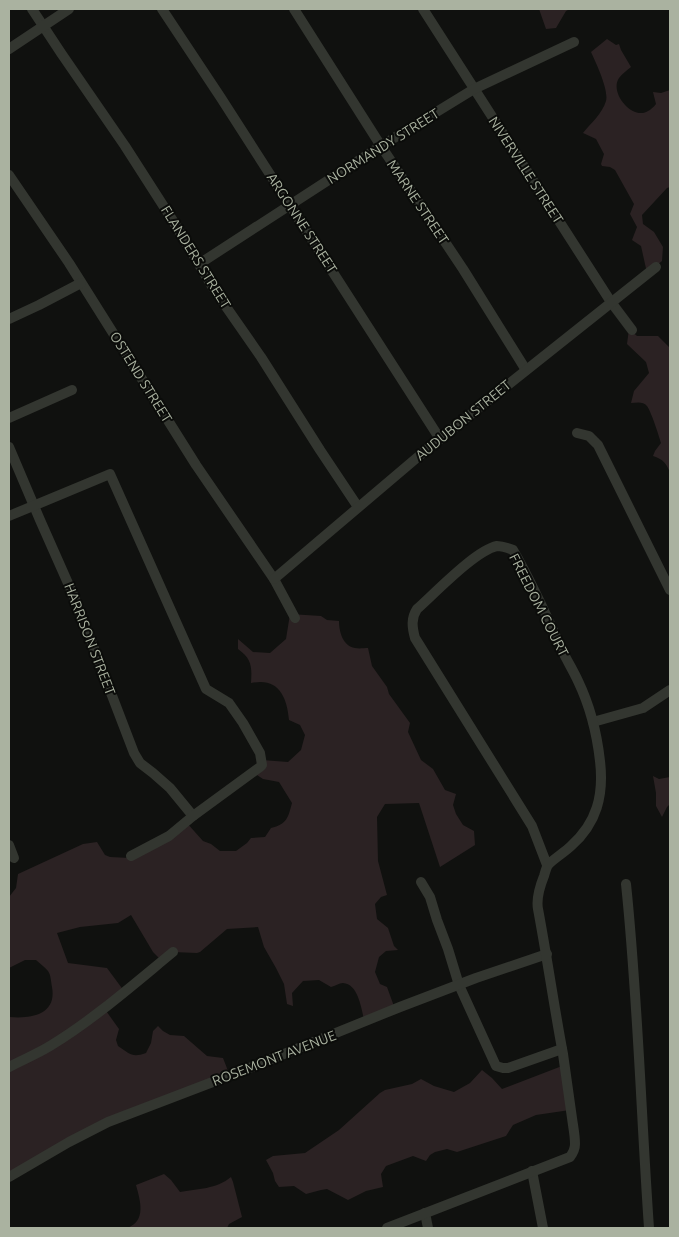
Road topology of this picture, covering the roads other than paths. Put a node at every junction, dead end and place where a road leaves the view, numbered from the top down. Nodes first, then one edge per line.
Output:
1 (32, 9) edge
2 (69, 9) edge
3 (162, 9) edge
4 (294, 9) edge
5 (423, 9) edge
6 (43, 26) junction
7 (574, 42) dead end
8 (9, 49) edge
9 (474, 89) junction
10 (381, 146) junction
11 (9, 175) edge
12 (290, 205) junction
13 (199, 264) junction
14 (656, 267) dead end
15 (81, 283) junction
16 (611, 302) junction
17 (9, 319) edge
18 (632, 330) dead end
19 (526, 370) junction
20 (72, 390) dead end
21 (9, 418) edge
22 (577, 433) dead end
23 (440, 439) junction
24 (9, 447) edge
25 (34, 505) junction
26 (358, 507) junction
27 (9, 516) edge
28 (274, 579) junction
29 (670, 590) edge
30 (295, 618) dead end
31 (670, 690) edge
32 (592, 722) junction
33 (193, 816) junction
34 (9, 845) edge
35 (131, 856) dead end
36 (14, 858) dead end
37 (547, 865) junction
38 (421, 882) dead end
39 (626, 884) dead end
40 (173, 952) dead end
41 (547, 954) junction
42 (459, 985) junction
43 (562, 1049) junction
44 (9, 1067) edge
45 (532, 1172) junction
46 (9, 1176) edge
47 (425, 1213) junction
48 (387, 1228) edge
49 (428, 1228) edge
50 (543, 1228) edge
51 (649, 1228) edge

1 - 6 street, FLANDERS STREET
2 - 6 street
3 - 12 street, ARGONNE STREET
4 - 10 street, MARNE STREET
5 - 9 street, NIVERVILLE STREET
6 - 8 street
6 - 13 street, FLANDERS STREET
7 - 9 street, NORMANDY STREET
9 - 10 street, NORMANDY STREET
9 - 16 street, NIVERVILLE STREET
10 - 12 street, NORMANDY STREET
10 - 19 street, MARNE STREET
11 - 15 street, OSTEND STREET
12 - 13 street, NORMANDY STREET
12 - 23 street, ARGONNE STREET
13 - 26 street, FLANDERS STREET
14 - 16 street, AUDUBON STREET
15 - 17 street
15 - 28 street, OSTEND STREET
16 - 18 street, NIVERVILLE STREET
16 - 19 street, AUDUBON STREET
19 - 23 street, AUDUBON STREET
20 - 21 street
22 - 29 street
23 - 26 street, AUDUBON STREET
24 - 25 street, HARRISON STREET
25 - 27 street
25 - 33 street, HARRISON STREET
25 - 33 street
26 - 28 street, AUDUBON STREET
28 - 30 street, OSTEND STREET
31 - 32 street
32 - 37 street, FREEDOM COURT
32 - 37 street, FREEDOM COURT
33 - 35 street
34 - 36 street
37 - 41 street
38 - 42 street
39 - 51 street
40 - 44 street
41 - 42 street, ROSEMONT AVENUE
41 - 43 street
42 - 43 street
42 - 46 street, ROSEMONT AVENUE
43 - 45 street
45 - 47 street
45 - 50 street
47 - 48 street
47 - 49 street

